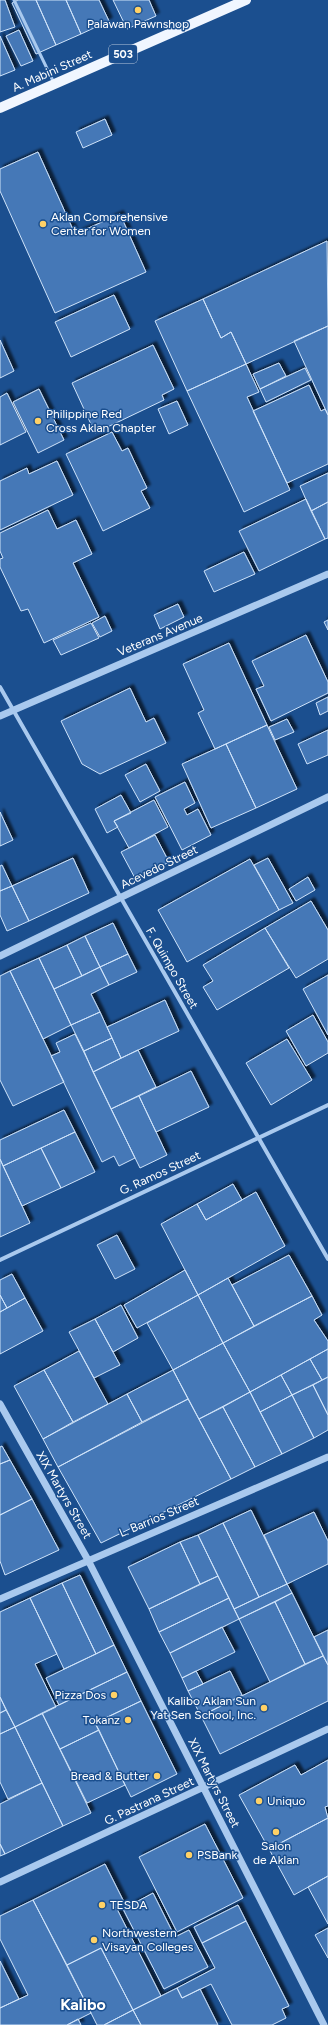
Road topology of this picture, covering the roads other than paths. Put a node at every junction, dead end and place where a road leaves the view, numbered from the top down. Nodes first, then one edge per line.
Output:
1 (14, 0) edge
2 (246, 0) edge
3 (55, 84) junction
4 (0, 108) edge
5 (328, 574) edge
6 (0, 687) edge
7 (12, 711) junction
8 (0, 716) edge
9 (328, 797) edge
10 (121, 898) junction
11 (0, 956) edge
12 (328, 1105) edge
13 (258, 1138) junction
14 (328, 1259) edge
15 (0, 1260) edge
16 (0, 1404) edge
17 (328, 1457) edge
18 (88, 1560) junction
19 (0, 1599) edge
20 (328, 1729) edge
21 (204, 1787) junction
22 (0, 1882) edge
23 (324, 2025) edge

1 - 3 lane
2 - 3 main road, A. Mabini Street / 503
3 - 4 main road, A. Mabini Street / 503
5 - 7 street, Veterans Avenue
6 - 7 street, F. Quimpo Street
7 - 8 street, Veterans Avenue
7 - 10 street, F. Quimpo Street
9 - 10 street, Acevedo Street
10 - 11 street, Acevedo Street
10 - 13 street, F. Quimpo Street
12 - 13 street, G. Ramos Street
13 - 14 street, F. Quimpo Street
13 - 15 street, G. Ramos Street
16 - 18 street, XIX Martyrs Street
17 - 18 street, L. Barrios Street
18 - 19 street, L. Barrios Street
18 - 21 street, XIX Martyrs Street
20 - 21 street, G. Pastrana Street
21 - 22 street, G. Pastrana Street
21 - 23 street, XIX Martyrs Street

